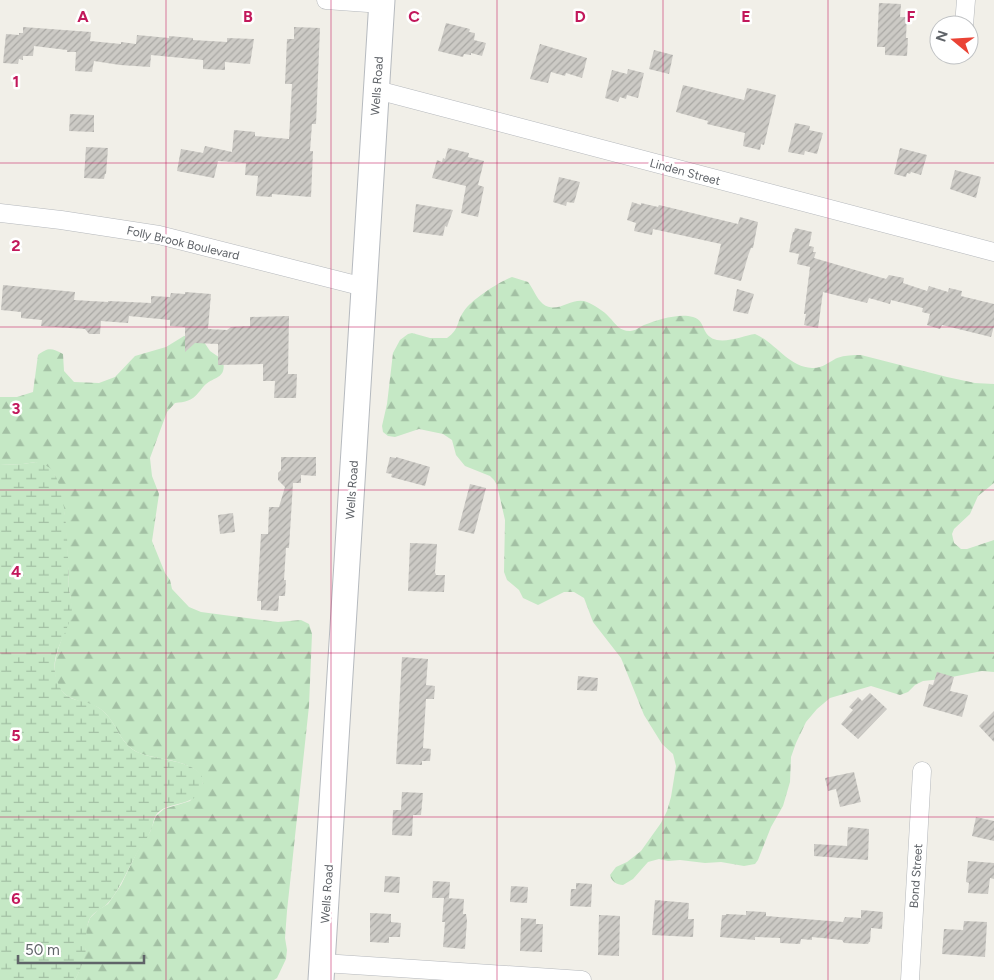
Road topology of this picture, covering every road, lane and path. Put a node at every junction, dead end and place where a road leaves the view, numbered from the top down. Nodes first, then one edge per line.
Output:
1 (326, 0) edge
2 (966, 0) edge
3 (382, 2) edge
4 (965, 15) edge
5 (377, 90) junction
6 (0, 213) edge
7 (994, 252) edge
8 (364, 286) junction
9 (922, 771) dead end
10 (322, 972) edge
11 (582, 980) edge
12 (910, 980) edge

1 - 3 street
2 - 4 street
3 - 5 main road, Wells Road
5 - 7 street, Linden Street
5 - 8 main road, Wells Road
6 - 8 street, Folly Brook Boulevard
8 - 10 main road, Wells Road
9 - 12 street, Bond Street
10 - 11 street

